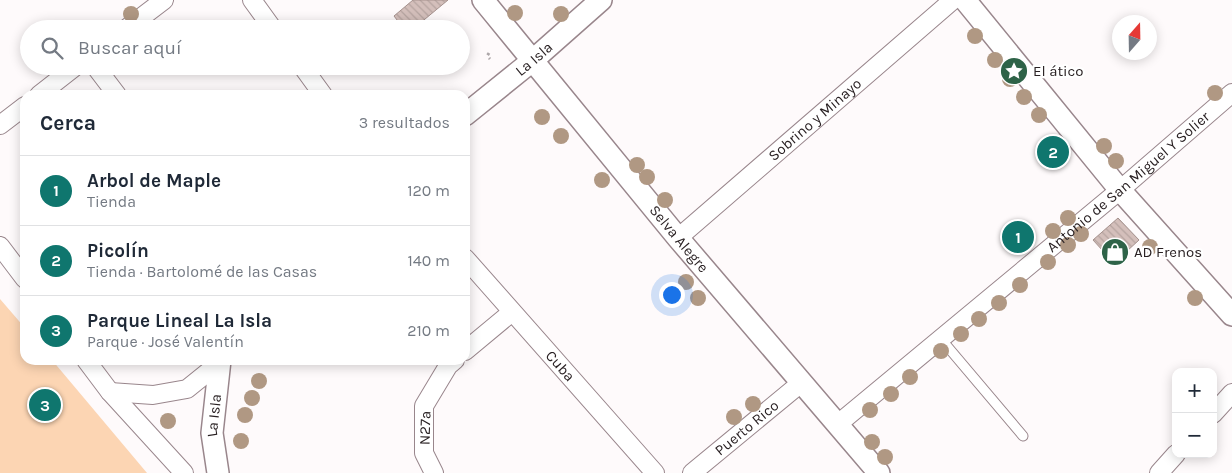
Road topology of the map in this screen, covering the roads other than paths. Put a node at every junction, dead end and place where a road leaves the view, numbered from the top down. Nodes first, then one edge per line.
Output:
1 (164, 0) edge
2 (252, 0) edge
3 (483, 0) edge
4 (601, 0) edge
5 (953, 0) edge
6 (965, 0) edge
7 (138, 20) edge
8 (267, 20) edge
9 (532, 61) junction
10 (65, 75) edge
11 (102, 75) edge
12 (309, 75) edge
13 (45, 90) edge
14 (114, 90) edge
15 (319, 90) edge
16 (1232, 93) edge
17 (20, 110) edge
18 (470, 111) edge
19 (0, 125) edge
20 (1120, 190) junction
21 (678, 238) junction
22 (0, 246) edge
23 (470, 264) edge
24 (20, 272) edge
25 (512, 312) junction
26 (1232, 315) edge
27 (941, 339) junction
28 (470, 347) edge
29 (90, 365) edge
30 (215, 365) edge
31 (219, 365) edge
32 (449, 365) edge
33 (801, 383) junction
34 (110, 392) junction
35 (1232, 393) edge
36 (1214, 413) edge
37 (838, 424) junction
38 (1023, 436) dead end
39 (1172, 458) edge
40 (184, 473) edge
41 (218, 473) edge
42 (434, 473) edge
43 (655, 473) edge
44 (692, 473) edge
45 (879, 473) edge
46 (1159, 473) edge

1 - 7 street
2 - 8 street
3 - 9 street, Selva Alegre
4 - 9 street, La Isla
5 - 21 street, Sobrino y Minayo
6 - 20 street
9 - 18 street, La Isla
9 - 21 street, Selva Alegre
10 - 13 street
11 - 14 street
12 - 15 street
16 - 20 street, Antonio de San Miguel Y Solier
17 - 19 street
20 - 26 street
20 - 27 street, Antonio de San Miguel Y Solier
21 - 33 street, Selva Alegre
22 - 24 street
23 - 25 street, Cuba
25 - 28 street
25 - 43 street, Cuba
27 - 37 street, Antonio de San Miguel Y Solier
27 - 38 lane
29 - 34 street
30 - 34 street
31 - 41 street, La Isla
32 - 42 street, N27a
33 - 37 street, Selva Alegre
33 - 44 street, Puerto Rico
34 - 40 street
35 - 36 street
37 - 45 street, Selva Alegre
39 - 46 street

